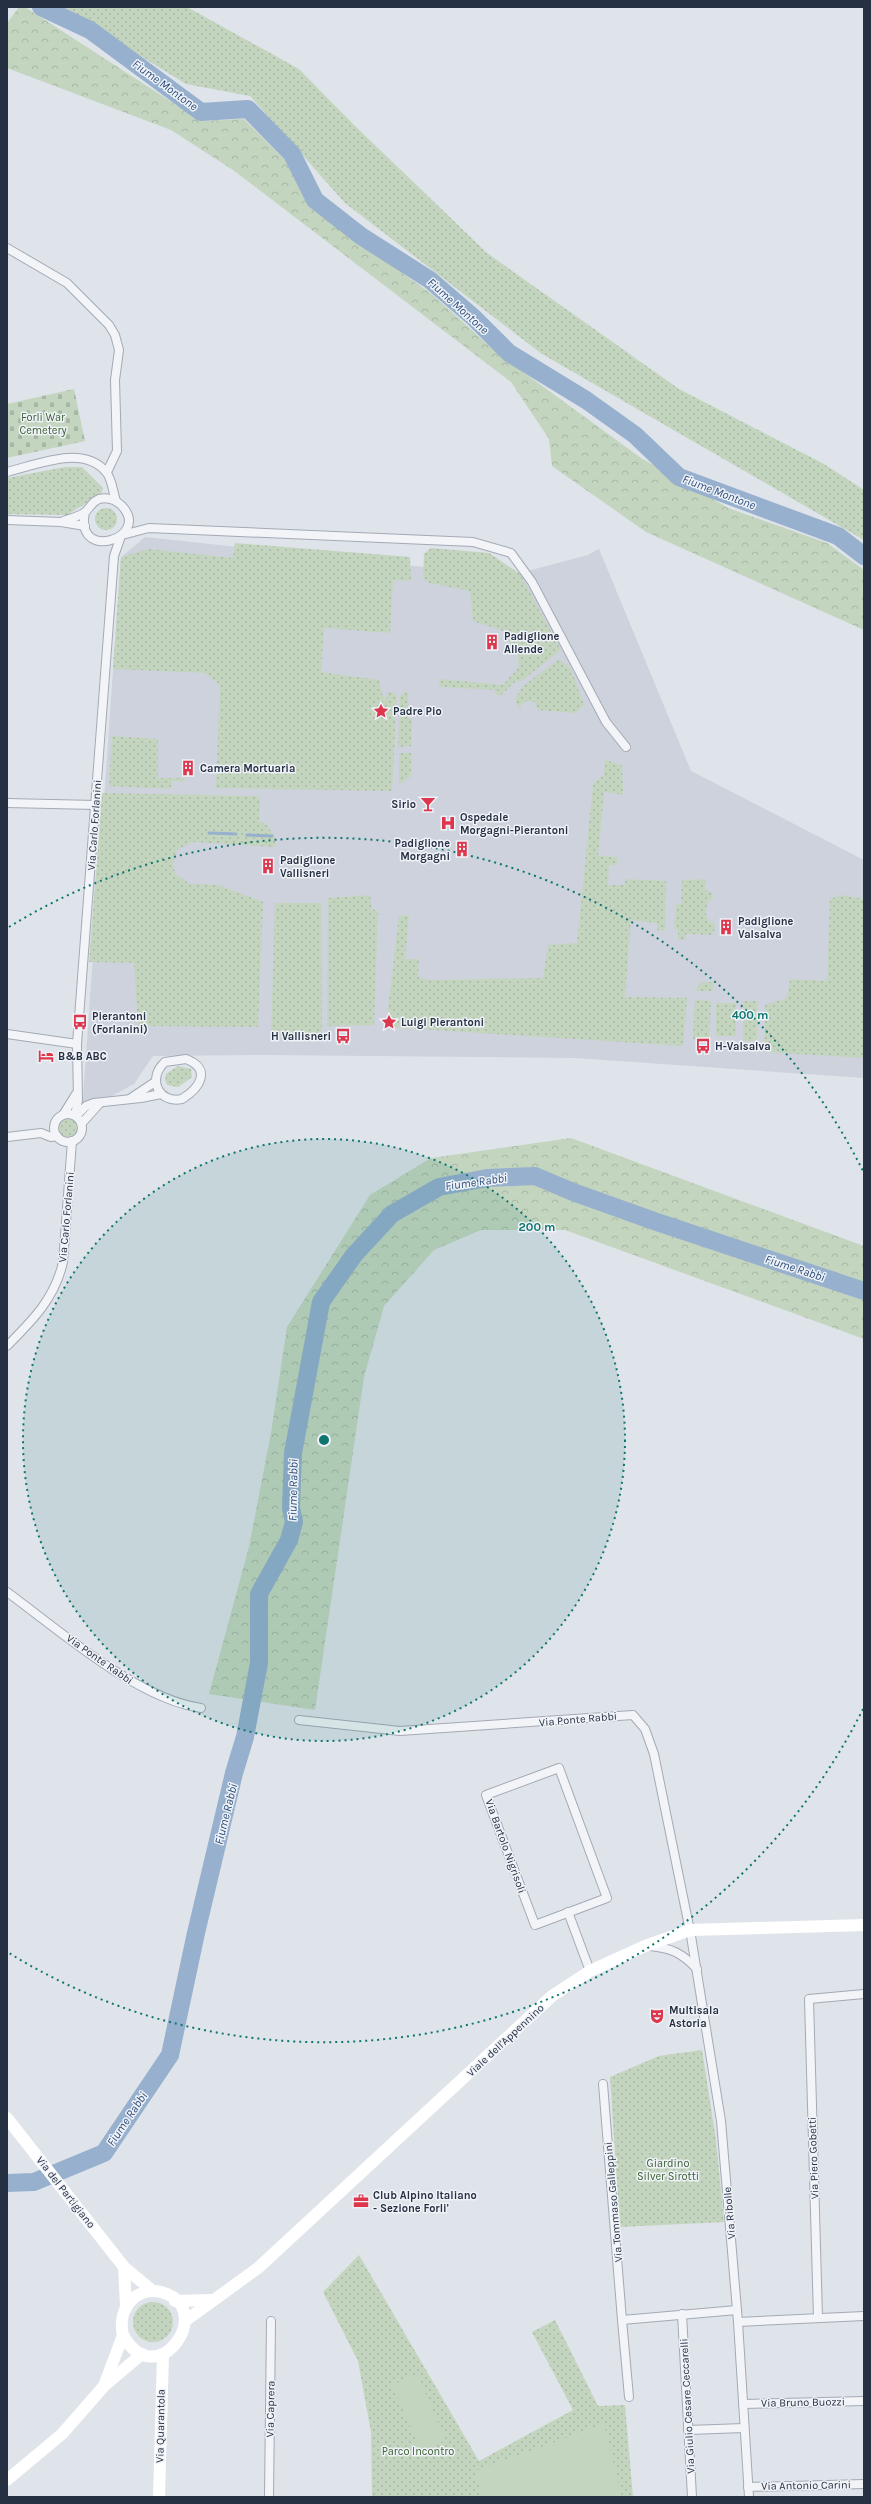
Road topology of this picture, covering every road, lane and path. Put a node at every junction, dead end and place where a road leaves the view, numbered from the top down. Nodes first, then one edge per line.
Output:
1 (7, 248) edge
2 (7, 472) edge
3 (107, 472) junction
4 (110, 482) junction
5 (106, 498) junction
6 (116, 501) junction
7 (85, 512) junction
8 (7, 520) edge
9 (61, 522) junction
10 (128, 523) junction
11 (85, 526) junction
12 (141, 529) junction
13 (121, 535) junction
14 (111, 542) junction
15 (114, 556) junction
16 (626, 747) dead end
17 (7, 803) edge
18 (96, 805) junction
19 (7, 1034) edge
20 (77, 1044) junction
21 (155, 1082) junction
22 (76, 1094) junction
23 (161, 1094) junction
24 (131, 1098) junction
25 (100, 1103) junction
26 (63, 1114) junction
27 (76, 1115) junction
28 (55, 1122) junction
29 (82, 1123) junction
30 (41, 1133) junction
31 (57, 1136) junction
32 (7, 1137) edge
33 (72, 1141) junction
34 (7, 1346) edge
35 (7, 1592) edge
36 (201, 1708) dead end
37 (299, 1720) dead end
38 (568, 1912) junction
39 (864, 1925) edge
40 (690, 1930) junction
41 (645, 1946) junction
42 (697, 1969) junction
43 (590, 1971) junction
44 (864, 1994) edge
45 (604, 2084) dead end
46 (10, 2123) edge
47 (124, 2267) junction
48 (154, 2291) junction
49 (212, 2300) junction
50 (176, 2301) junction
51 (126, 2305) junction
52 (738, 2310) junction
53 (682, 2314) junction
54 (864, 2316) edge
55 (818, 2318) junction
56 (622, 2320) junction
57 (185, 2321) junction
58 (271, 2322) dead end
59 (738, 2322) junction
60 (123, 2335) junction
61 (142, 2354) junction
62 (163, 2354) junction
63 (104, 2386) junction
64 (629, 2398) dead end
65 (864, 2401) edge
66 (743, 2404) junction
67 (744, 2428) junction
68 (688, 2430) junction
69 (7, 2480) edge
70 (864, 2484) edge
71 (748, 2487) junction
72 (159, 2497) edge
73 (269, 2497) edge
74 (692, 2497) edge
75 (749, 2497) edge

1 - 3 street
2 - 3 street
3 - 4 street
4 - 5 street
4 - 6 street
5 - 6 street
5 - 7 street
6 - 10 street
7 - 9 street
7 - 11 street
8 - 9 street
9 - 11 street
10 - 12 street
10 - 13 street
11 - 14 street
12 - 13 street
12 - 16 street
13 - 14 street
13 - 15 street
14 - 15 street
15 - 18 street, Via Carlo Forlanini
17 - 18 street
18 - 20 street, Via Carlo Forlanini
19 - 20 street
20 - 22 street, Via Carlo Forlanini
21 - 23 street
21 - 23 street
21 - 24 street
22 - 26 street
22 - 27 street, Via Carlo Forlanini
23 - 24 street
24 - 25 street
25 - 27 street
25 - 29 street
26 - 27 street
26 - 28 street
27 - 29 street
28 - 30 street
28 - 31 street
29 - 33 street
30 - 31 street
30 - 32 street
31 - 33 street
33 - 34 street, Via Carlo Forlanini
35 - 36 street, Via Ponte Rabbi
37 - 40 street, Via Ponte Rabbi
38 - 38 street, Via Bartolo Nigrisoli
38 - 43 street
39 - 40 main road, Viale dell'Appennino
40 - 41 main road, Viale dell'Appennino
40 - 42 street, Via Ribolle
41 - 42 street
41 - 43 main road, Viale dell'Appennino
42 - 52 street, Via Ribolle
43 - 49 main road, Viale dell'Appennino
44 - 55 street, Via Piero Gobetti
45 - 56 street, Via Tommaso Galleppini
46 - 47 main road, Via del Partigiano
47 - 48 main road, Via del Partigiano
47 - 51 main road
48 - 50 main road
48 - 51 main road
49 - 50 main road
49 - 57 main road, Viale dell'Appennino
50 - 57 main road
51 - 60 main road
52 - 53 street
52 - 59 street, Via Ribolle
53 - 56 street
53 - 68 street, Via Giulio Cesare Ceccarelli
54 - 55 street
55 - 59 street
56 - 64 street, Via Tommaso Galleppini
57 - 62 main road
58 - 73 street, Via Caprera
59 - 66 street, Via Ribolle
60 - 61 main road
60 - 63 main road
61 - 62 main road
61 - 63 main road
62 - 72 main road, Via Quarantola
63 - 69 main road
65 - 66 street, Via Bruno Buozzi
66 - 67 street, Via Ribolle
67 - 68 street
67 - 71 street, Via Ribolle
68 - 74 street, Via Giulio Cesare Ceccarelli
70 - 71 street, Via Antonio Carini
71 - 75 street, Via Ribolle

